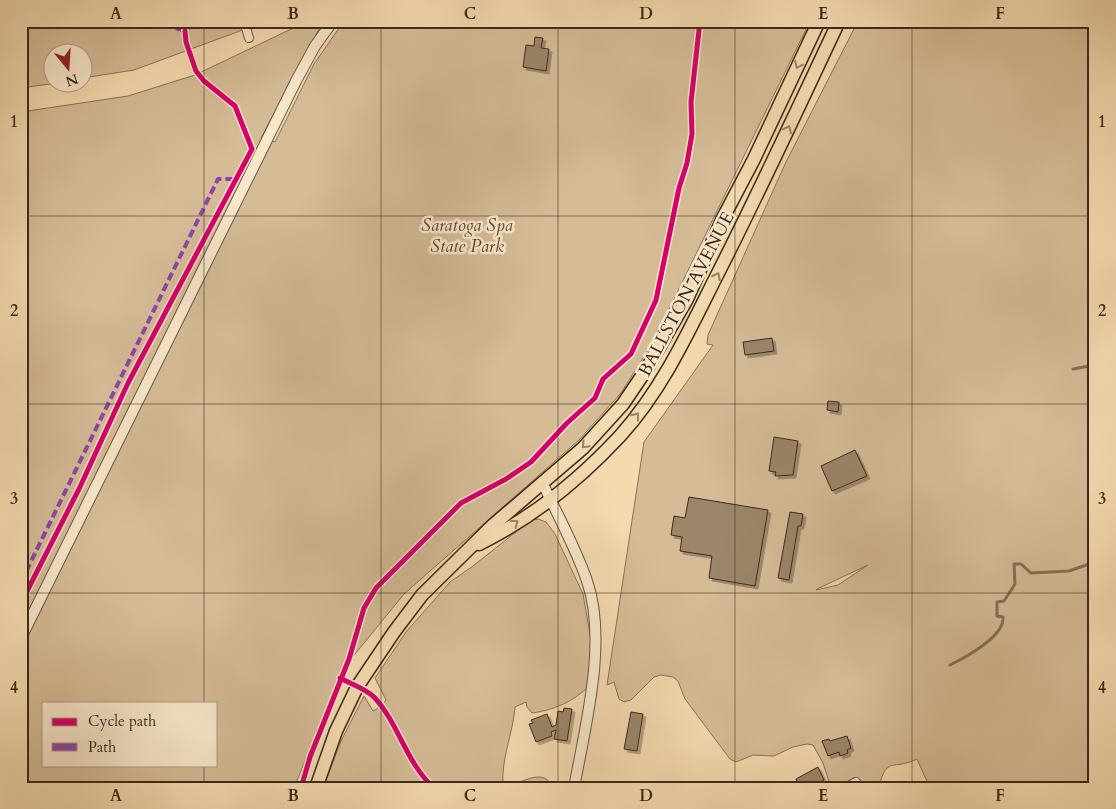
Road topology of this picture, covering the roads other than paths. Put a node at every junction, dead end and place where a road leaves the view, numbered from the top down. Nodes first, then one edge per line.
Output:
1 (244, 21) edge
2 (333, 21) edge
3 (819, 21) edge
4 (839, 21) edge
5 (249, 38) dead end
6 (543, 484) junction
7 (550, 499) junction
8 (473, 548) junction
9 (21, 638) edge
10 (856, 782) dead end
11 (316, 788) edge
12 (574, 788) edge
13 (845, 788) edge

1 - 5 street
2 - 9 street
3 -> 6 highway, BALLSTON AVENUE
7 -> 4 highway, BALLSTON AVENUE
6 - 7 street
6 - 8 highway, BALLSTON AVENUE
8 -> 7 highway, BALLSTON AVENUE
7 - 12 street
8 - 11 highway, BALLSTON AVENUE
10 - 13 street

